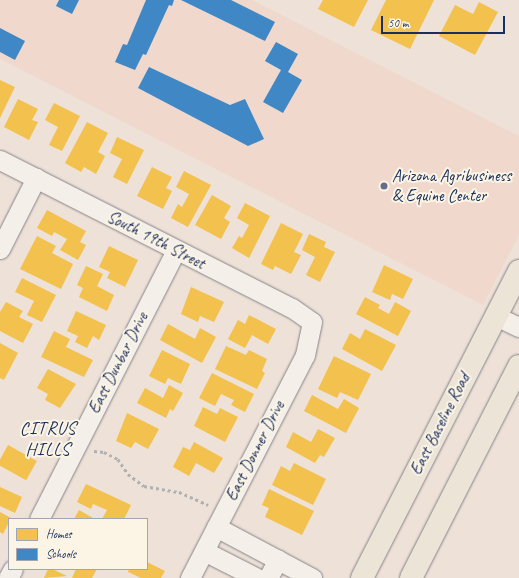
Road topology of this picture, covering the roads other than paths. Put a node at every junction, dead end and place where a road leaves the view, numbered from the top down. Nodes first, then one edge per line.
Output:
1 (0, 160) edge
2 (36, 178) junction
3 (0, 249) edge
4 (176, 250) junction
5 (519, 271) edge
6 (496, 316) junction
7 (312, 322) joint
8 (519, 327) edge
9 (519, 366) edge
10 (40, 518) edge
11 (216, 527) junction
12 (204, 551) junction
13 (278, 559) junction
14 (190, 578) edge
15 (256, 578) edge
16 (268, 578) edge
17 (312, 578) edge
18 (362, 578) edge
19 (411, 578) edge

1 - 2 street, South 19th Street
2 - 3 street
2 - 4 street, South 19th Street
4 - 7 street, South 19th Street
4 - 10 street, East Dunbar Drive
5 - 6 main road, East Baseline Road
6 - 8 street
6 - 18 main road, East Baseline Road
7 - 11 street, East Donner Drive
9 - 19 main road
11 - 12 street, East Donner Drive
11 - 13 street
12 - 14 street, East Donner Drive
12 - 15 street
13 - 16 street
13 - 17 street

